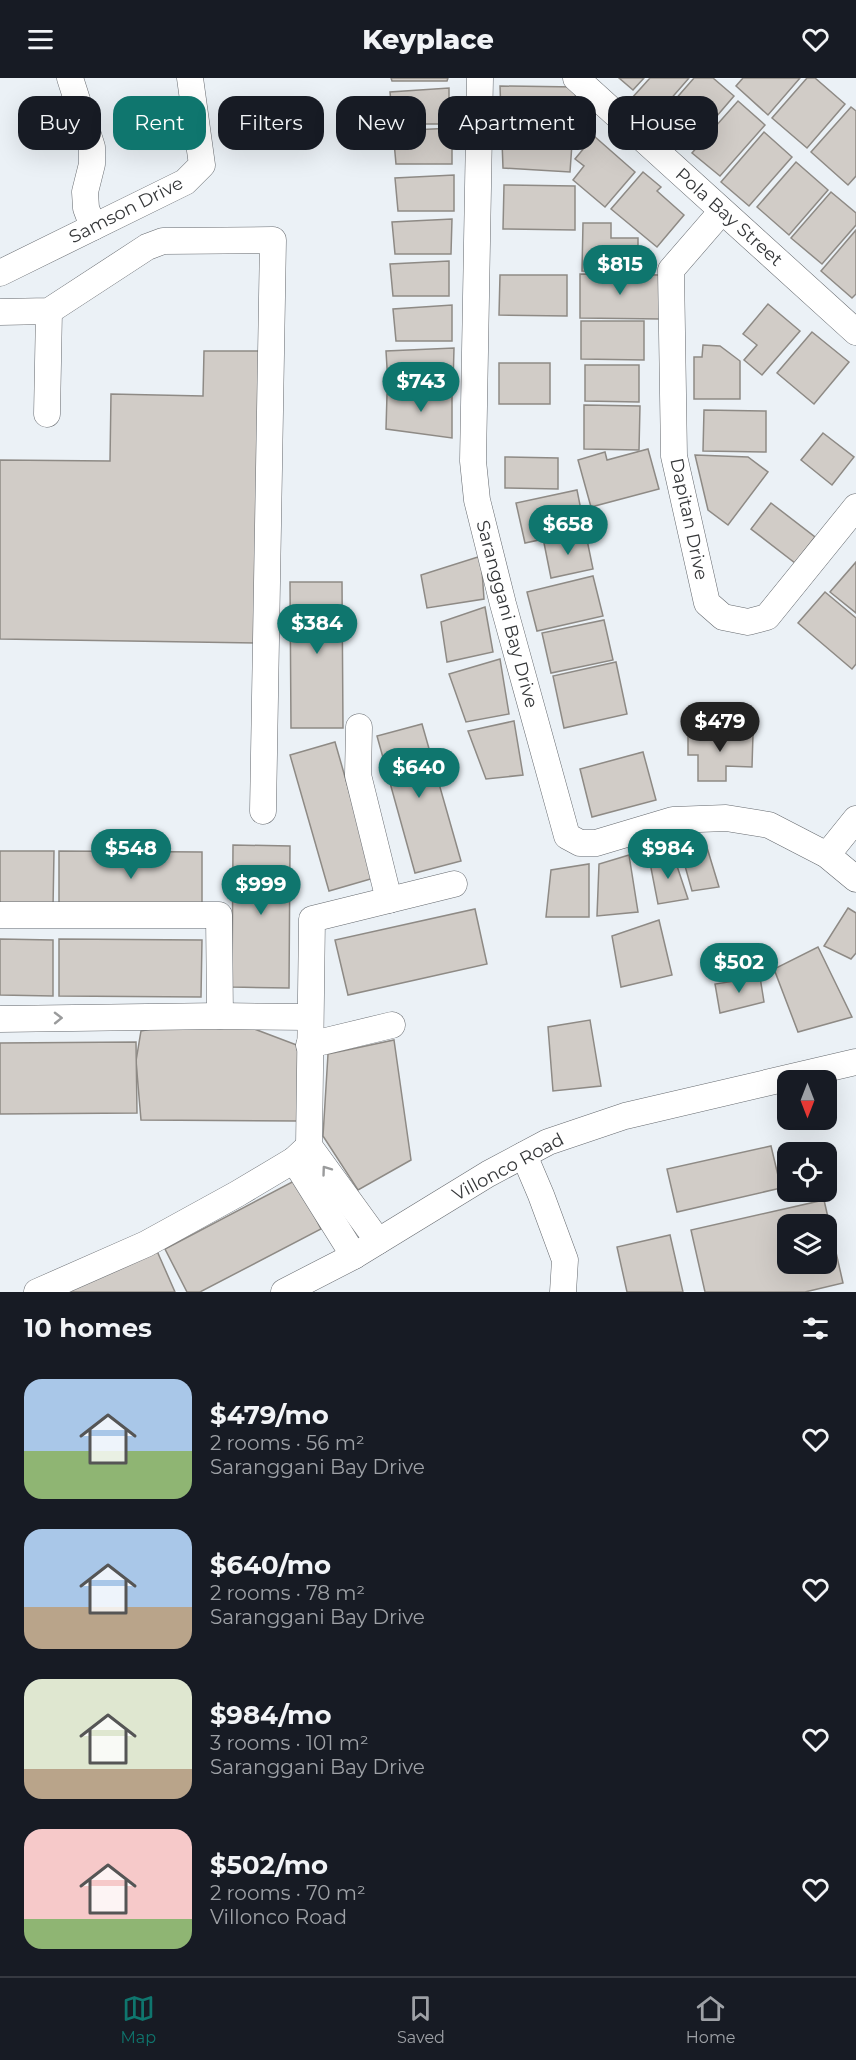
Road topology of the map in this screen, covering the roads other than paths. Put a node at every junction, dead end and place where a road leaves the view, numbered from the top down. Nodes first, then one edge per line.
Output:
1 (70, 78) edge
2 (190, 78) edge
3 (480, 78) edge
4 (576, 78) edge
5 (722, 211) junction
6 (93, 227) junction
7 (0, 273) edge
8 (49, 311) junction
9 (0, 312) edge
10 (856, 332) edge
11 (47, 414) dead end
12 (856, 507) edge
13 (359, 727) dead end
14 (263, 811) dead end
15 (856, 819) edge
16 (827, 855) junction
17 (856, 879) edge
18 (454, 884) dead end
19 (389, 900) junction
20 (0, 915) edge
21 (220, 1016) junction
22 (309, 1017) junction
23 (0, 1020) edge
24 (392, 1025) dead end
25 (309, 1045) junction
26 (856, 1062) edge
27 (301, 1153) junction
28 (524, 1155) junction
29 (356, 1211) junction
30 (334, 1225) junction
31 (378, 1241) junction
32 (354, 1256) junction
33 (37, 1292) edge
34 (284, 1292) edge
35 (563, 1292) edge

1 - 6 street
2 - 6 street, Samson Drive
3 - 16 street, Saranggani Bay Drive
4 - 5 street, Pola Bay Street
5 - 10 street, Pola Bay Street
5 - 12 street, Dapitan Drive
6 - 7 street, Samson Drive
8 - 9 street
8 - 11 street
8 - 14 street
13 - 19 street
15 - 16 street
16 - 17 street, Saranggani Bay Drive
18 - 19 street
19 - 22 street
20 - 21 street
21 - 22 street
23 -> 21 street
22 - 25 street
24 - 25 street
25 - 27 street
26 - 28 street, Villonco Road
29 -> 27 street
27 - 30 street
27 - 33 street
28 - 31 street, Villonco Road
28 - 35 street
29 - 30 street
29 - 31 street
30 - 32 street
31 - 32 street, Villonco Road
32 - 34 street, Villonco Road

